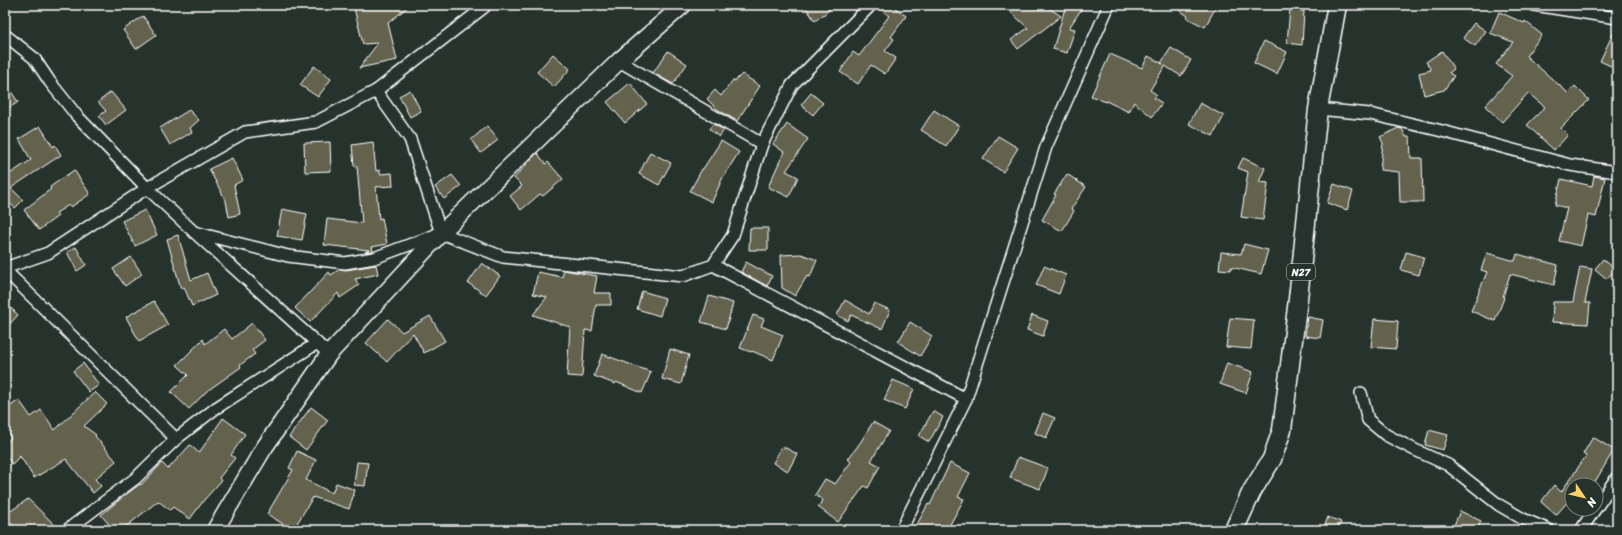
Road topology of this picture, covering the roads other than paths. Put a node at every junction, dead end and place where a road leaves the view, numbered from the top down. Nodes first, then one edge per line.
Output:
1 (486, 5) edge
2 (683, 5) edge
3 (871, 5) edge
4 (1109, 5) edge
5 (1337, 5) edge
6 (1534, 5) edge
7 (1617, 18) edge
8 (5, 35) edge
9 (619, 61) junction
10 (376, 91) junction
11 (1318, 109) junction
12 (762, 144) junction
13 (1617, 172) edge
14 (147, 188) junction
15 (194, 232) junction
16 (441, 233) junction
17 (713, 265) junction
18 (5, 269) edge
19 (317, 343) junction
20 (329, 354) junction
21 (1361, 393) dead end
22 (966, 399) junction
23 (176, 439) junction
24 (1617, 477) edge
25 (1604, 497) edge
26 (1590, 517) edge
27 (67, 530) edge
28 (215, 530) edge
29 (901, 530) edge
30 (1234, 530) edge
31 (1549, 530) edge
32 (1581, 530) edge

1 - 10 street
2 - 9 street
3 - 12 street
4 - 22 street
5 - 11 main road, N27
6 - 7 street
8 - 14 street
9 - 12 street
9 - 16 street
10 - 14 street
10 - 16 street
11 - 13 street
11 - 30 main road, N27
12 - 17 street
14 - 15 street
14 - 18 street
15 - 16 street
15 - 19 street
16 - 17 street
16 - 20 street
17 - 22 street
18 - 23 street
19 - 20 street
19 - 23 street
20 - 28 street
21 - 31 street
22 - 29 street
23 - 27 street
24 - 25 street
26 - 32 street

